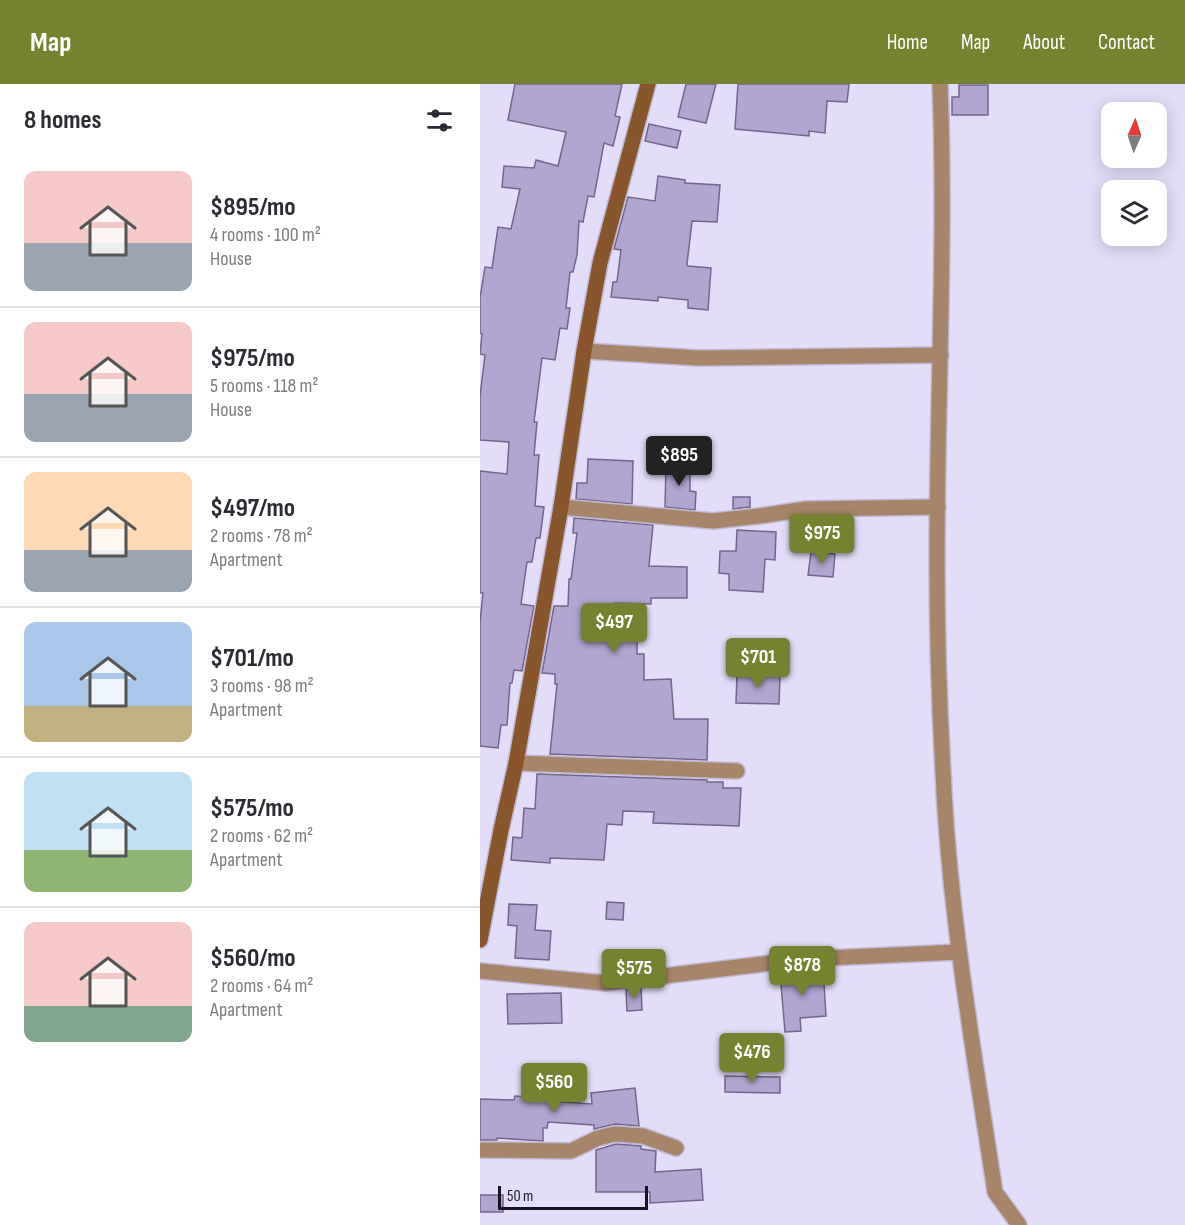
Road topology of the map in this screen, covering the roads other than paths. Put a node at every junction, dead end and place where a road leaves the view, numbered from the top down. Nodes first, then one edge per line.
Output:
1 (648, 84) edge
2 (940, 84) edge
3 (584, 351) junction
4 (941, 355) junction
5 (561, 507) junction
6 (938, 507) junction
7 (516, 764) junction
8 (737, 771) dead end
9 (480, 940) edge
10 (959, 952) junction
11 (480, 971) edge
12 (676, 1148) dead end
13 (480, 1150) edge
14 (1019, 1225) edge

1 - 3 street
2 - 4 street
3 - 4 street
3 - 5 street
4 - 6 street
5 - 6 street
5 - 7 street
6 - 10 street
7 - 8 street
7 - 9 street
10 - 11 street
10 - 14 street
12 - 13 street

